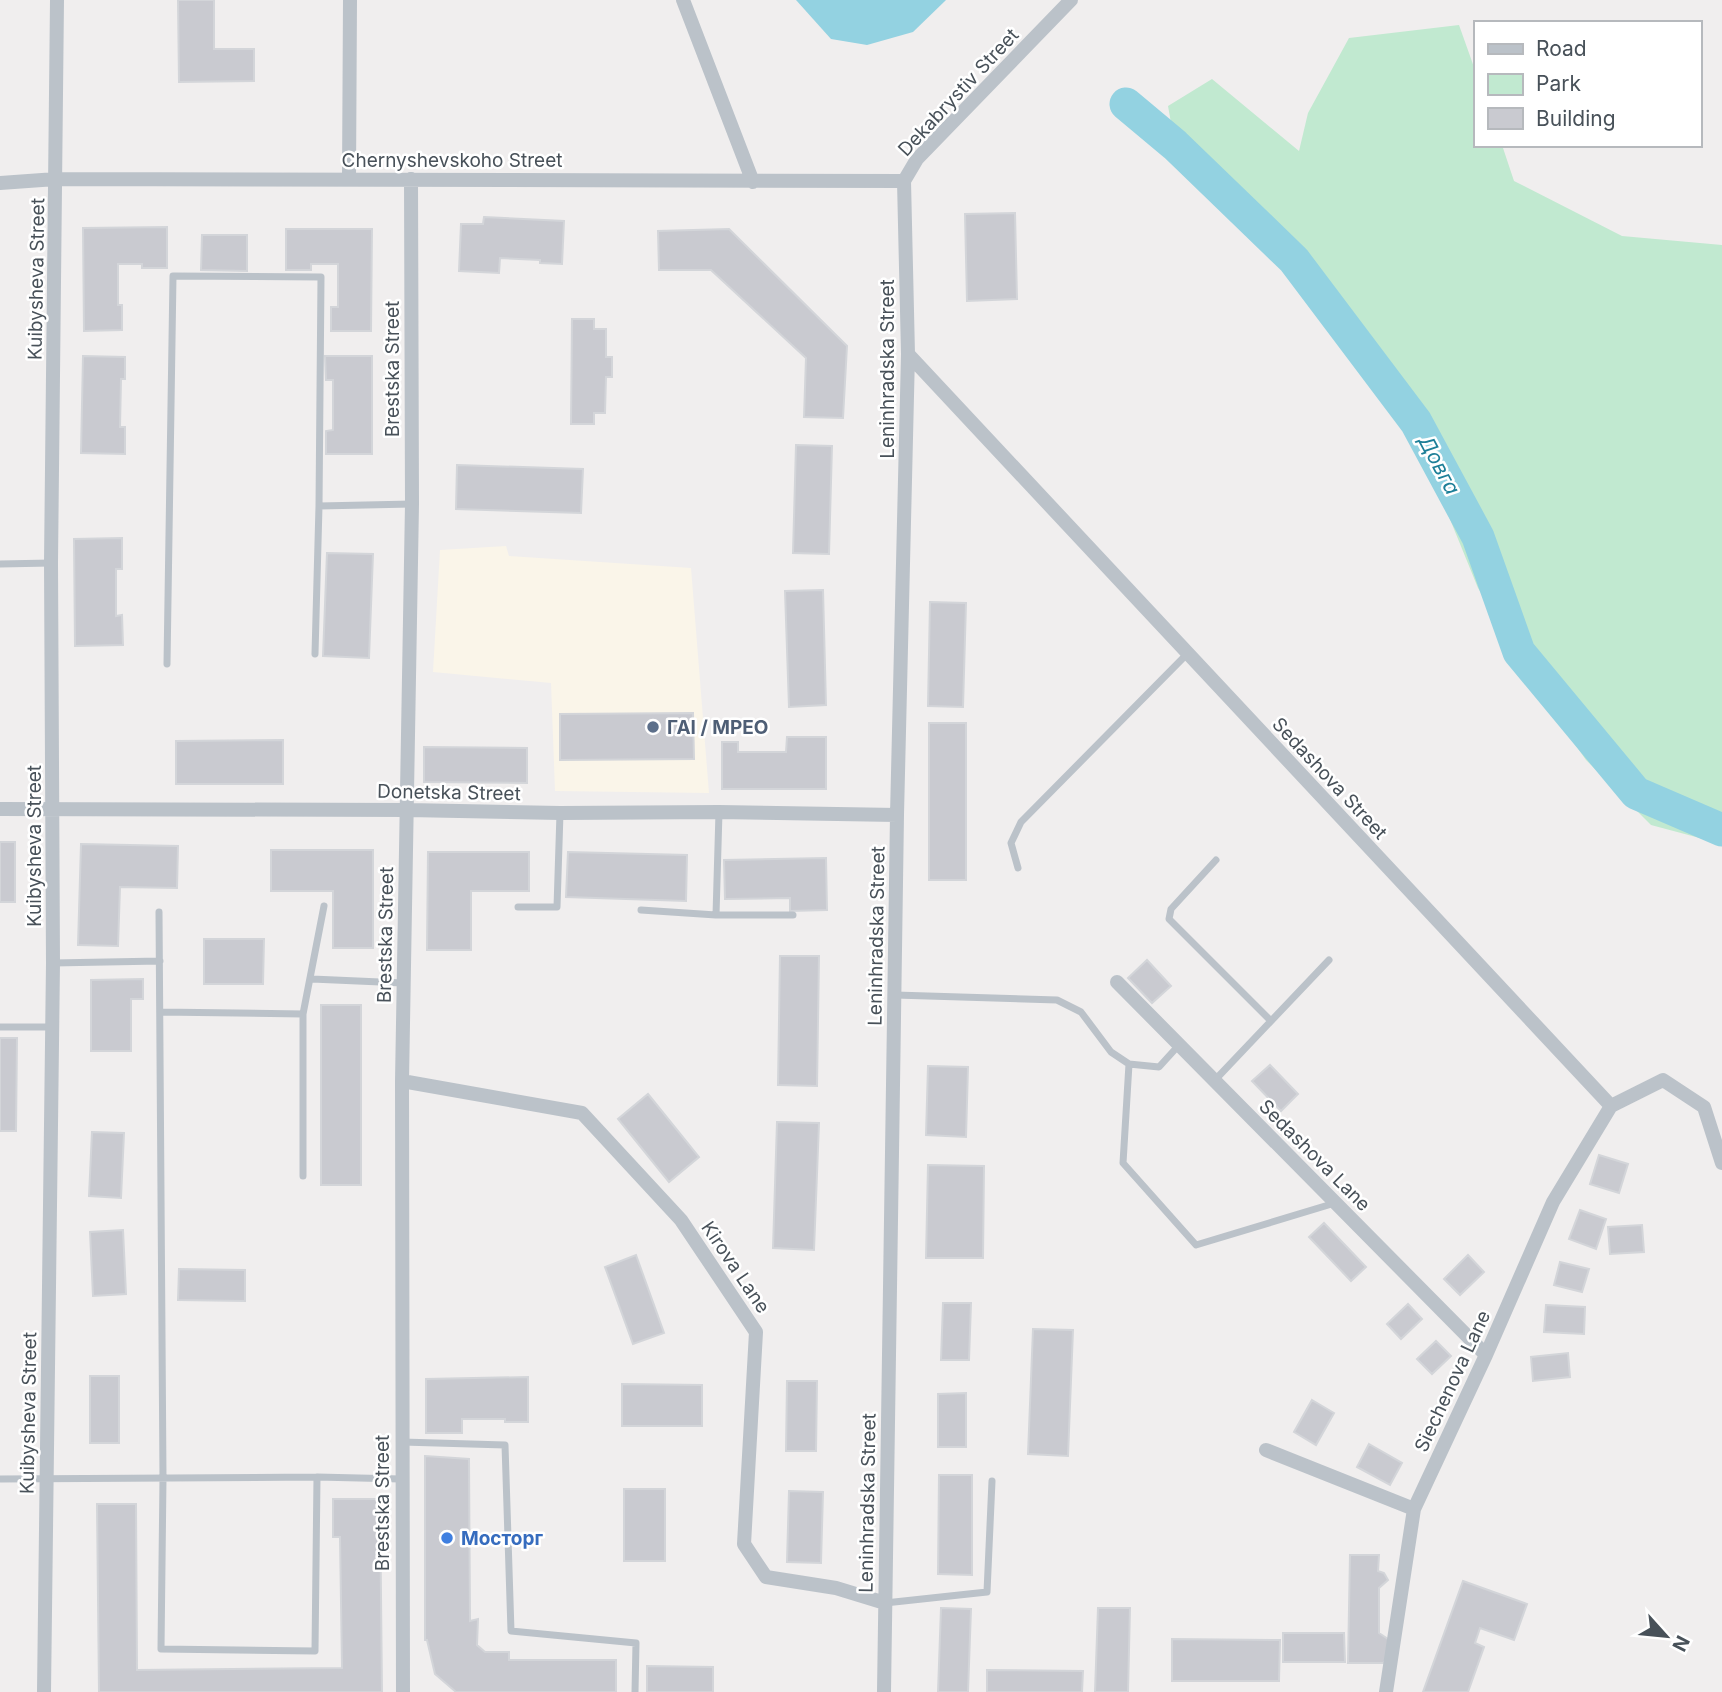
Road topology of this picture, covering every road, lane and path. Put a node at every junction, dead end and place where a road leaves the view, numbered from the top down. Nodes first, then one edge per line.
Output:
1 (57, 0) edge
2 (350, 0) edge
3 (683, 0) edge
4 (1072, 0) edge
5 (56, 179) junction
6 (349, 179) junction
7 (411, 179) junction
8 (904, 181) junction
9 (753, 182) junction
10 (0, 183) edge
11 (908, 354) junction
12 (412, 503) junction
13 (319, 506) junction
14 (51, 563) junction
15 (0, 564) edge
16 (315, 653) dead end
17 (1188, 653) junction
18 (167, 664) dead end
19 (0, 809) edge
20 (54, 810) junction
21 (408, 810) junction
22 (719, 812) junction
23 (560, 813) junction
24 (897, 816) junction
25 (1216, 860) dead end
26 (1018, 868) dead end
27 (324, 906) dead end
28 (518, 907) dead end
29 (641, 911) dead end
30 (159, 912) dead end
31 (716, 915) junction
32 (793, 915) dead end
33 (1329, 960) dead end
34 (160, 961) junction
35 (53, 964) junction
36 (312, 979) junction
37 (1117, 982) dead end
38 (403, 983) junction
39 (895, 995) junction
40 (160, 1012) junction
41 (303, 1014) junction
42 (1271, 1021) junction
43 (0, 1027) edge
44 (52, 1027) junction
45 (1179, 1045) junction
46 (1129, 1064) junction
47 (402, 1081) junction
48 (1214, 1081) junction
49 (1611, 1106) junction
50 (1722, 1163) edge
51 (303, 1176) dead end
52 (1335, 1203) junction
53 (1486, 1355) junction
54 (401, 1442) junction
55 (1266, 1450) dead end
56 (317, 1477) junction
57 (163, 1478) junction
58 (0, 1479) edge
59 (47, 1479) junction
60 (401, 1479) junction
61 (992, 1482) dead end
62 (1414, 1509) junction
63 (885, 1603) junction
64 (44, 1692) edge
65 (403, 1692) edge
66 (635, 1692) edge
67 (884, 1692) edge
68 (1386, 1692) edge

1 - 5 street, Kuibysheva Street
2 - 6 street
3 - 9 street
4 - 8 street, Dekabrystiv Street
5 - 6 street, Chernyshevskoho Street
5 - 10 street, Chernyshevskoho Street
5 - 14 street, Kuibysheva Street
6 - 7 street, Chernyshevskoho Street
7 - 9 street, Chernyshevskoho Street
7 - 12 street, Brestska Street
8 - 9 street, Chernyshevskoho Street
8 - 11 street, Leninhradska Street
11 - 17 street, Sedashova Street
11 - 24 street, Leninhradska Street
12 - 13 lane
12 - 21 street, Brestska Street
13 - 16 lane
13 - 18 lane
14 - 15 lane
14 - 20 street, Kuibysheva Street
17 - 26 lane
17 - 49 street, Sedashova Street
19 - 20 street, Donetska Street
20 - 21 street, Donetska Street
20 - 35 street, Kuibysheva Street
21 - 23 street, Donetska Street
21 - 38 street, Brestska Street
22 - 23 street, Donetska Street
22 - 24 street, Donetska Street
22 - 31 lane
23 - 28 lane
24 - 39 street, Leninhradska Street
25 - 42 lane
27 - 36 lane
29 - 31 lane
30 - 34 lane
31 - 32 lane
33 - 42 lane
34 - 35 lane
34 - 40 lane
35 - 44 street, Kuibysheva Street
36 - 38 lane
36 - 41 lane
37 - 45 street, Sedashova Lane
38 - 47 street, Brestska Street
39 - 46 lane
39 - 63 street, Leninhradska Street
40 - 41 lane
40 - 57 lane
41 - 51 lane
42 - 48 lane
43 - 44 lane
44 - 59 street, Kuibysheva Street
45 - 46 lane
45 - 48 street, Sedashova Lane
46 - 52 lane
47 - 54 street, Brestska Street
47 - 63 street, Kirova Lane
48 - 52 street, Sedashova Lane
49 - 50 street
49 - 53 street, Siechenova Lane
52 - 53 street, Sedashova Lane
53 - 62 street, Siechenova Lane
54 - 60 street, Brestska Street
54 - 66 lane
55 - 62 street
56 - 57 lane
56 - 57 lane
56 - 60 lane
57 - 59 lane
58 - 59 lane
59 - 64 street, Kuibysheva Street
60 - 65 street, Brestska Street
61 - 63 lane
62 - 68 street, Siechenova Lane
63 - 67 street, Leninhradska Street

